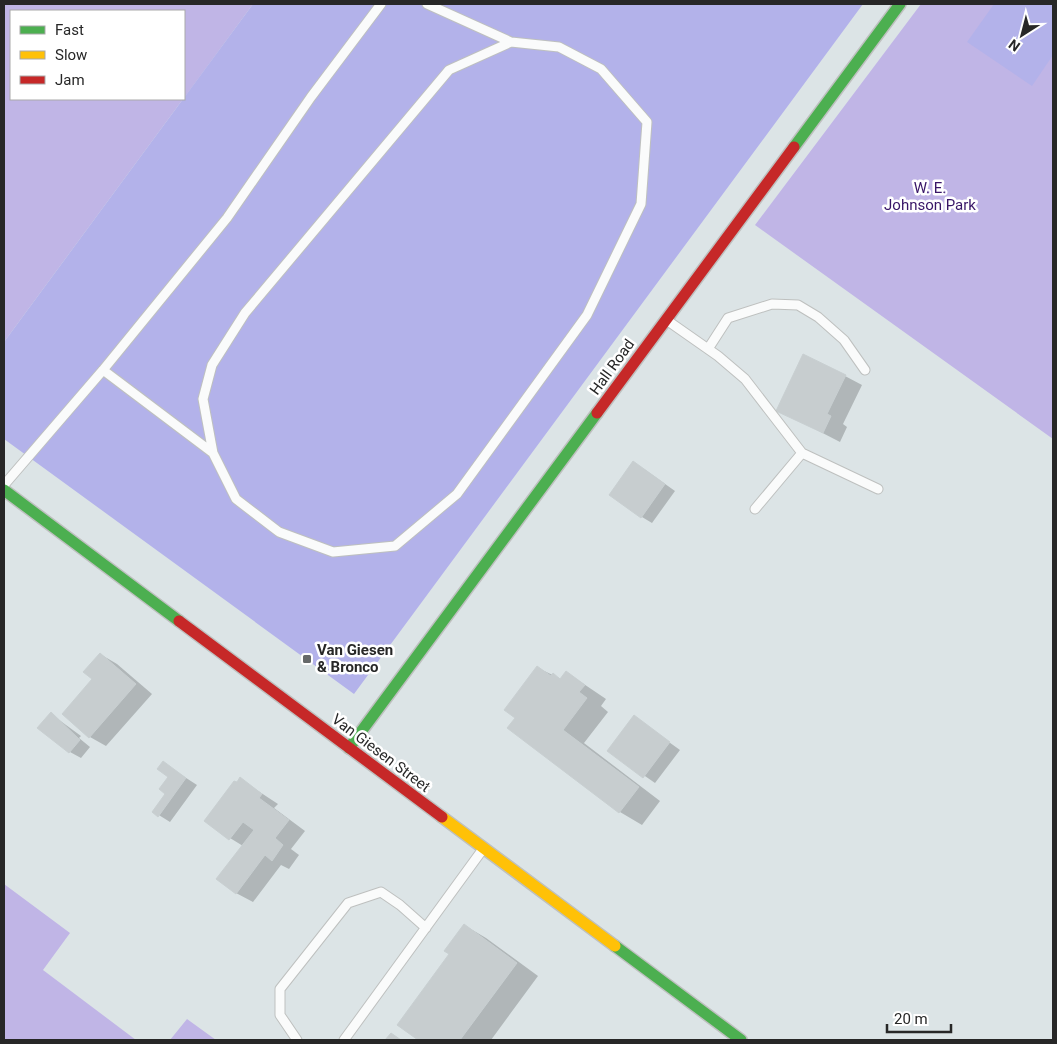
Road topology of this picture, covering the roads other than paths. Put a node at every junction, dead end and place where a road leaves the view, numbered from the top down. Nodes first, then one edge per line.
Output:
1 (381, 4) edge
2 (427, 4) edge
3 (900, 4) edge
4 (511, 42) junction
5 (666, 319) junction
6 (708, 349) junction
7 (103, 370) junction
8 (865, 370) dead end
9 (802, 452) junction
10 (213, 453) junction
11 (4, 485) edge
12 (878, 489) dead end
13 (4, 490) edge
14 (755, 509) dead end
15 (349, 748) junction
16 (484, 849) junction
17 (426, 928) junction
18 (297, 1040) edge
19 (344, 1040) edge
20 (741, 1040) edge

1 - 7 lane
2 - 4 lane
3 - 5 street, Hall Road
4 - 10 lane
4 - 10 lane
5 - 6 lane
5 - 15 street, Hall Road
6 - 8 lane
6 - 9 lane
7 - 10 lane
7 - 11 lane
9 - 12 lane
9 - 14 lane
13 - 15 street, Van Giesen Street
15 - 16 street, Van Giesen Street
16 - 17 lane
16 - 20 street, Van Giesen Street
17 - 18 lane
17 - 19 lane

